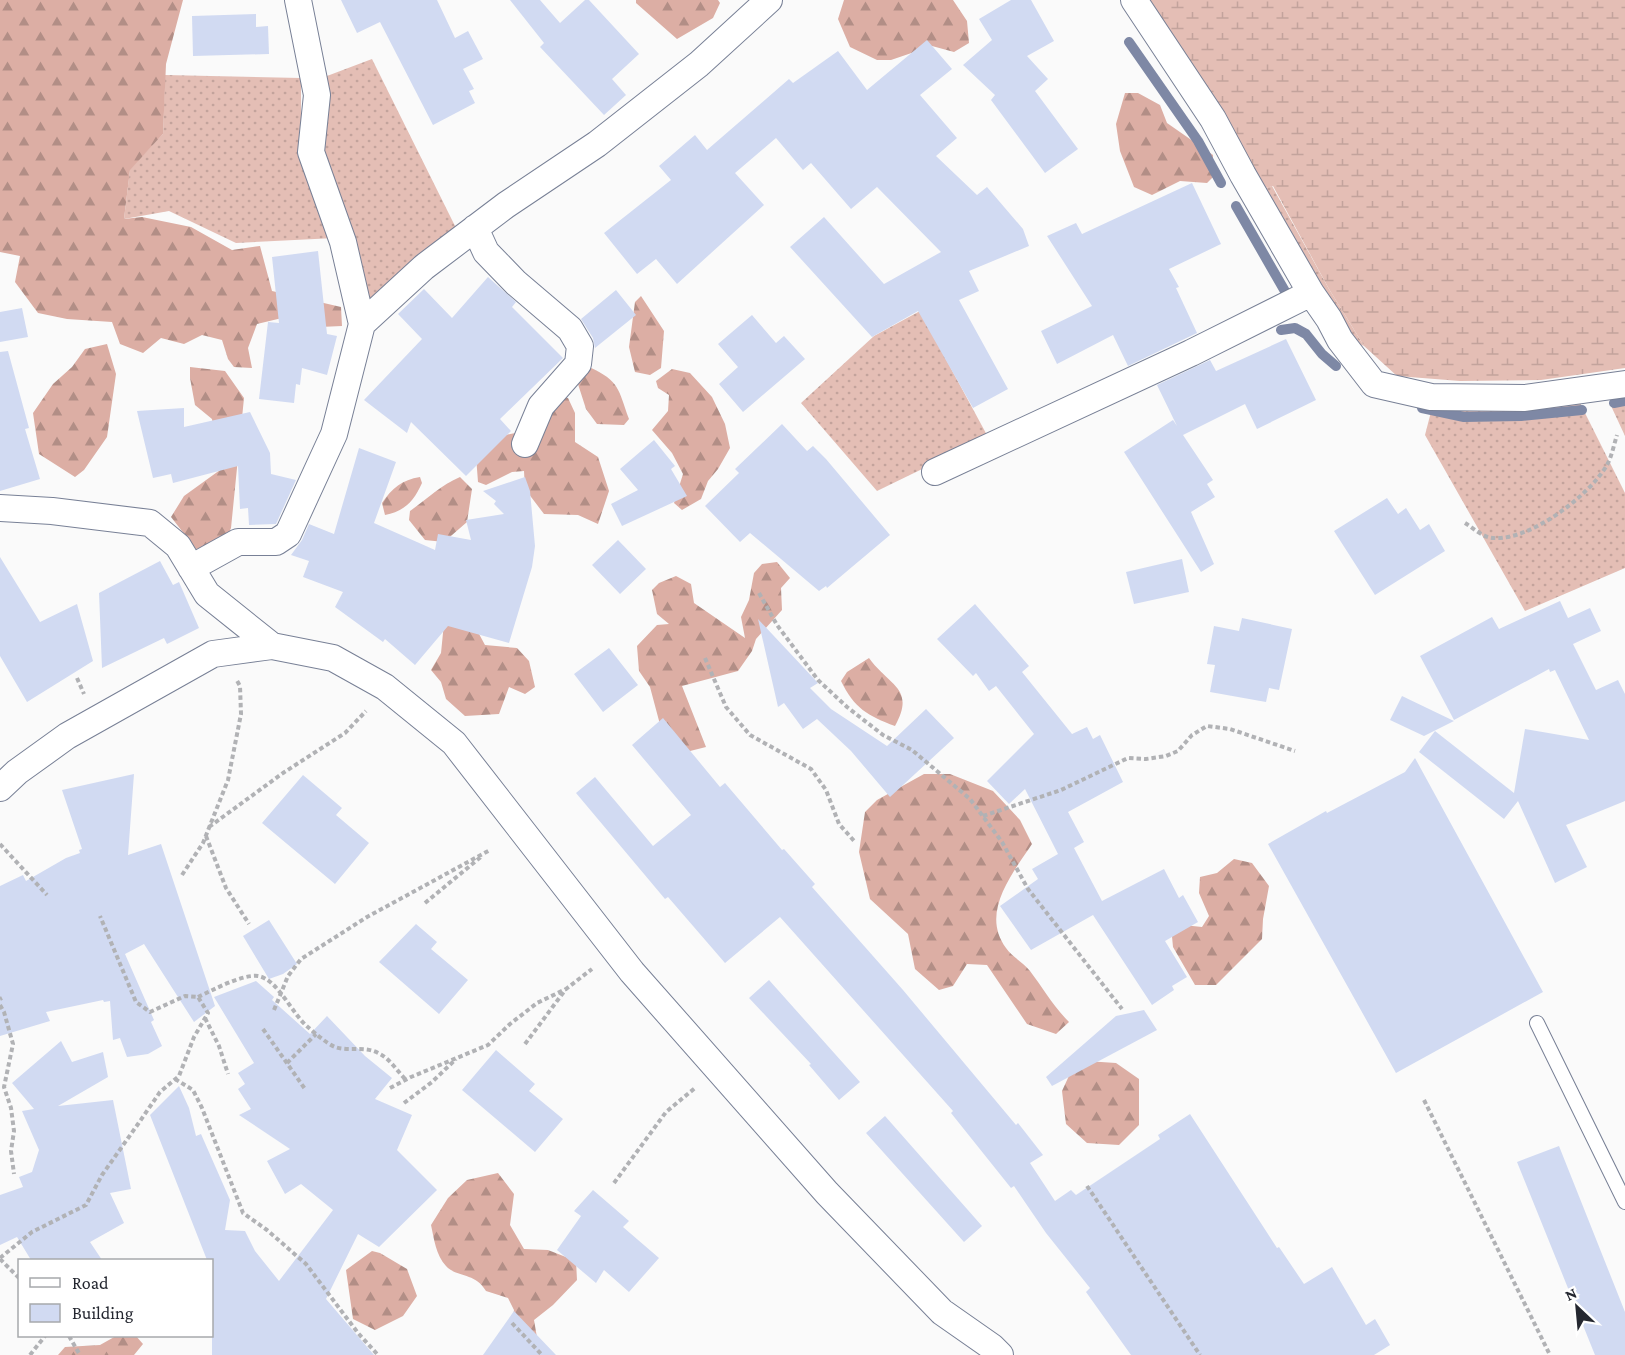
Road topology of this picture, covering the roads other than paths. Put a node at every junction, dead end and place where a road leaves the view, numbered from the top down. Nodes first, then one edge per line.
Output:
1 (298, 0) edge
2 (769, 0) edge
3 (1134, 0) edge
4 (475, 228) junction
5 (1311, 293) junction
6 (362, 324) junction
7 (1625, 384) edge
8 (525, 444) dead end
9 (935, 472) dead end
10 (0, 508) edge
11 (191, 568) junction
12 (272, 646) junction
13 (0, 788) edge
14 (1538, 1023) dead end
15 (1625, 1202) edge
16 (999, 1355) edge

1 - 6 street
2 - 4 street
3 - 5 street
4 - 6 street
4 - 8 street
5 - 7 street
5 - 9 street
6 - 11 street
10 - 11 street
11 - 12 street
12 - 13 street
12 - 16 street
14 - 15 lane

